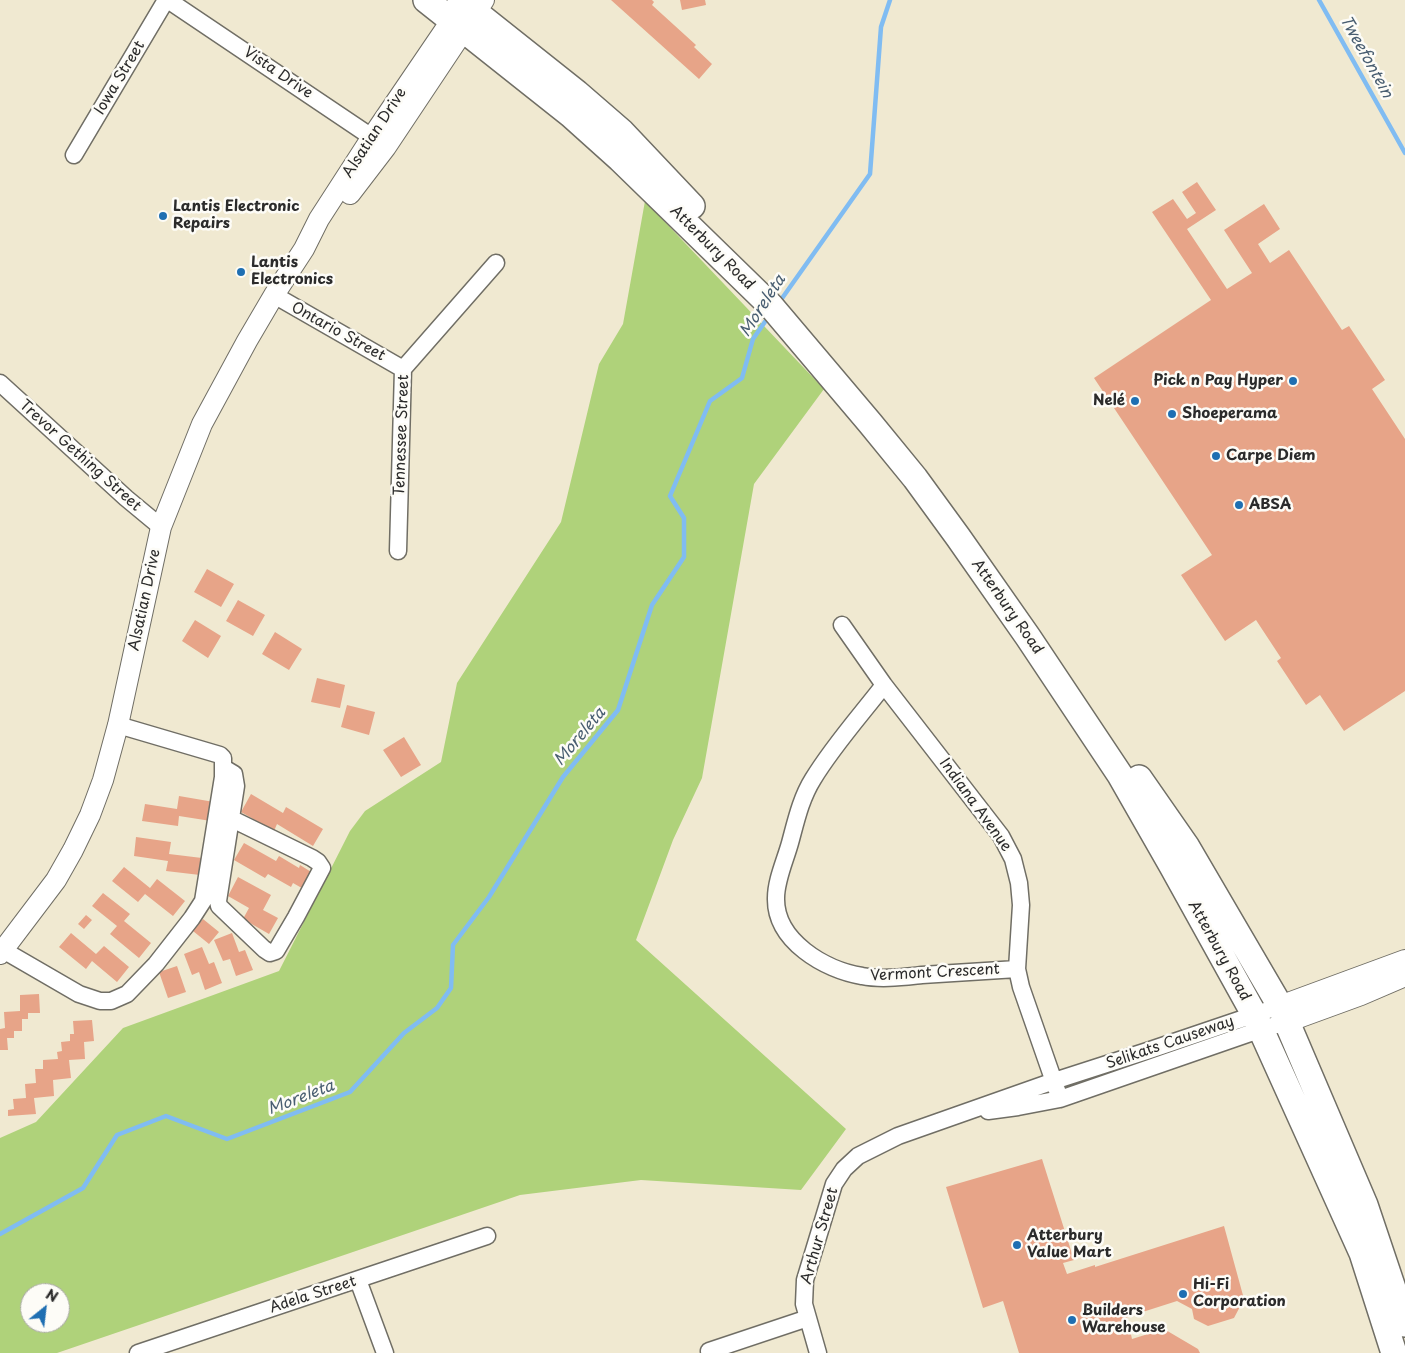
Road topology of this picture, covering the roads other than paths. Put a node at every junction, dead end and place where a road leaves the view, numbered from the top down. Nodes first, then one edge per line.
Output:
1 (167, 0) edge
2 (426, 0) edge
3 (466, 9) edge
4 (379, 142) junction
5 (74, 155) dead end
6 (496, 263) dead end
7 (274, 296) junction
8 (809, 339) junction
9 (403, 369) junction
10 (0, 383) edge
11 (161, 527) junction
12 (398, 551) dead end
13 (842, 625) dead end
14 (884, 685) junction
15 (118, 725) junction
16 (222, 762) junction
17 (230, 818) junction
18 (2, 952) edge
19 (1405, 960) edge
20 (1017, 969) junction
21 (1405, 976) edge
22 (1283, 1014) junction
23 (1258, 1022) junction
24 (1054, 1081) junction
25 (1060, 1099) junction
26 (963, 1113) junction
27 (858, 1156) joint
28 (488, 1236) dead end
29 (358, 1280) junction
30 (808, 1318) junction
31 (1405, 1324) edge
32 (709, 1351) dead end
33 (142, 1352) edge
34 (385, 1353) edge
35 (818, 1353) edge
36 (1394, 1353) edge

1 - 4 street, Vista Drive
1 - 5 street, Iowa Street
2 - 3 main road, Atterbury Road
3 - 4 street, Alsatian Drive
3 - 8 main road, Atterbury Road
4 - 7 street, Alsatian Drive
6 - 9 street, Tennessee Street
7 - 9 street, Ontario Street
7 - 11 street, Alsatian Drive
8 - 22 main road, Atterbury Road
8 - 23 main road, Atterbury Road
9 - 12 street, Tennessee Street
10 - 11 street, Trevor Gething Street
11 - 15 street, Alsatian Drive
13 - 14 street, Indiana Avenue
14 - 20 street, Indiana Avenue
14 - 20 street, Vermont Crescent
15 - 16 street
15 - 18 street, Alsatian Drive
16 - 17 street
16 - 18 street
17 - 17 street
19 - 22 street, Selikats Causeway
20 - 24 street, Indiana Avenue
21 - 22 street, Selikats Causeway
22 - 23 street, Selikats Causeway
22 - 31 main road, Atterbury Road
23 - 24 street, Selikats Causeway
23 - 25 street, Selikats Causeway
23 - 36 main road, Atterbury Road
24 - 25 street, Indiana Avenue
24 - 26 street, Selikats Causeway
25 - 26 street, Selikats Causeway
26 - 27 street, Selikats Causeway
27 - 30 street, Arthur Street
28 - 29 street, Adela Street
29 - 33 street, Adela Street
29 - 34 street
30 - 32 street
30 - 35 street, Arthur Street

